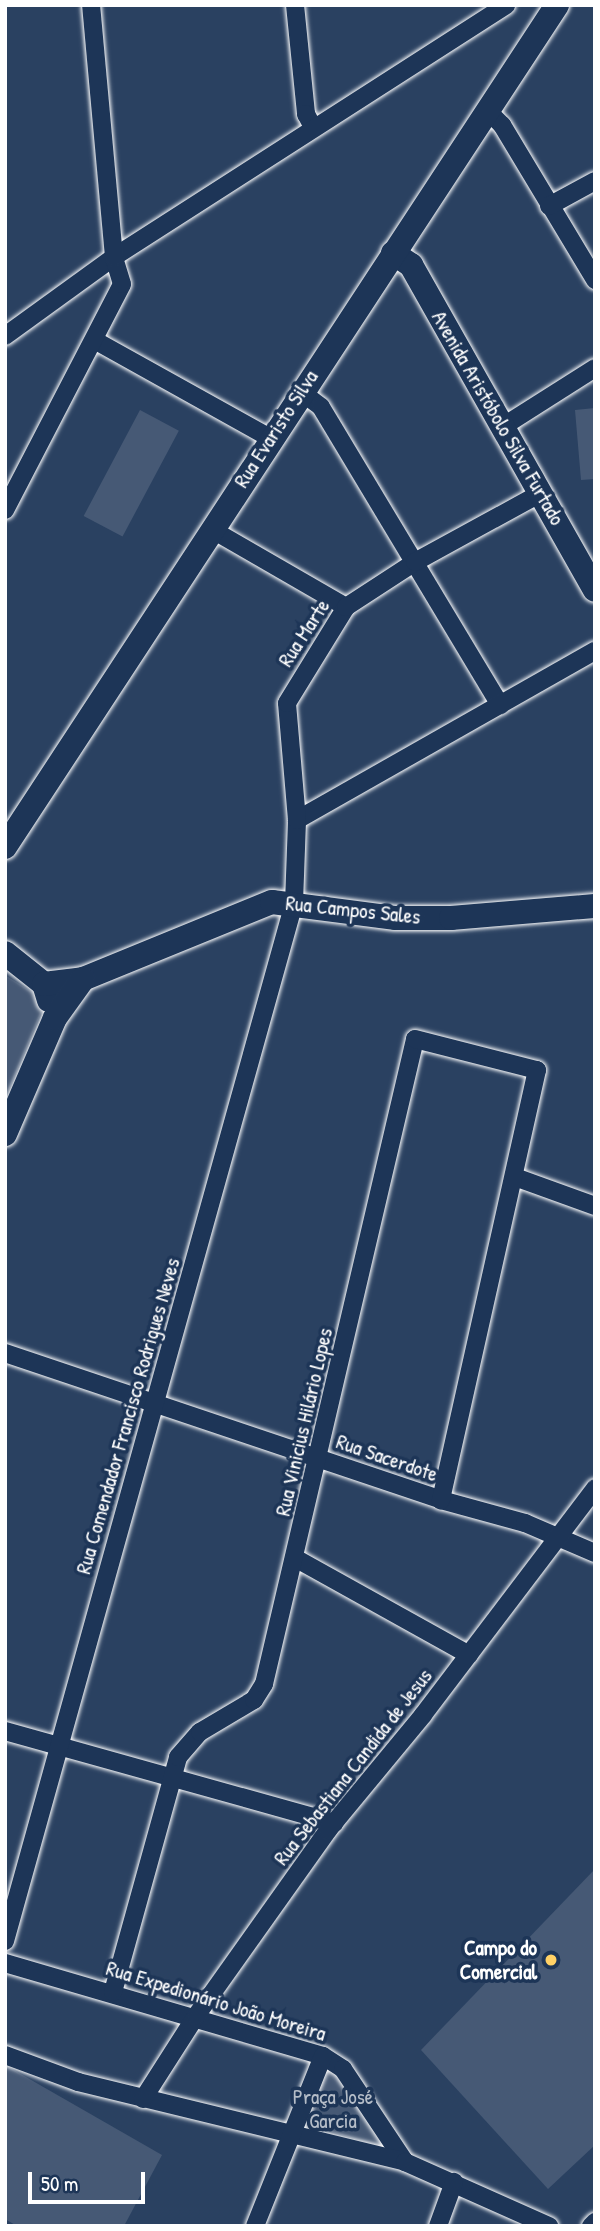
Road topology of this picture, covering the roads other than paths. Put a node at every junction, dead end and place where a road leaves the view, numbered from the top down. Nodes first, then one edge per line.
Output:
1 (91, 5) edge
2 (295, 5) edge
3 (506, 5) edge
4 (553, 8) edge
5 (486, 109) junction
6 (313, 127) junction
7 (595, 181) edge
8 (549, 206) junction
9 (393, 253) junction
10 (114, 257) junction
11 (595, 280) edge
12 (5, 336) edge
13 (96, 341) junction
14 (595, 368) edge
15 (300, 391) junction
16 (502, 427) junction
17 (270, 438) junction
18 (541, 493) junction
19 (5, 510) edge
20 (211, 528) junction
21 (415, 562) junction
22 (595, 590) edge
23 (346, 607) junction
24 (595, 651) edge
25 (500, 705) junction
26 (297, 820) junction
27 (5, 847) edge
28 (294, 903) junction
29 (595, 906) edge
30 (5, 953) edge
31 (83, 979) junction
32 (44, 984) junction
33 (55, 1017) junction
34 (5, 1134) edge
35 (515, 1177) junction
36 (595, 1206) edge
37 (5, 1353) edge
38 (155, 1404) junction
39 (319, 1459) junction
40 (595, 1488) edge
41 (441, 1500) junction
42 (558, 1537) junction
43 (595, 1553) edge
44 (295, 1558) junction
45 (469, 1655) junction
46 (5, 1731) edge
47 (60, 1744) junction
48 (172, 1774) junction
49 (334, 1823) junction
50 (5, 1941) edge
51 (5, 1963) edge
52 (113, 1993) junction
53 (196, 2015) junction
54 (5, 2055) edge
55 (323, 2056) junction
56 (143, 2099) junction
57 (290, 2137) junction
58 (389, 2150) junction
59 (454, 2182) junction
60 (255, 2226) edge
61 (438, 2226) edge
62 (549, 2226) edge

1 - 10 street
2 - 6 street
3 - 6 street
4 - 5 main road, Rua Evaristo Silva
5 - 8 street
5 - 9 main road, Rua Evaristo Silva
6 - 10 street
7 - 8 street
8 - 11 street
9 - 15 main road, Rua Evaristo Silva
9 - 16 main road, Avenida Aristóbolo Silva Furtado
10 - 12 street
10 - 13 street
13 - 17 street
13 - 19 street
14 - 16 street
15 - 17 main road, Rua Evaristo Silva
15 - 21 street
16 - 18 main road, Avenida Aristóbolo Silva Furtado
17 - 20 main road, Rua Evaristo Silva
18 - 21 street, Rua Marte
18 - 22 main road, Avenida Aristóbolo Silva Furtado
20 - 23 street
20 - 27 main road, Rua Evaristo Silva
21 - 23 street, Rua Marte
21 - 25 street
23 - 26 street, Rua Marte
24 - 25 street
25 - 26 street
26 - 28 street, Rua Marte
28 - 29 main road, Rua Campos Sales
28 - 31 main road, Rua Campos Sales
28 - 38 street, Rua Comendador Francisco Rodrigues Neves
30 - 32 main road
31 - 32 main road, Rua Campos Sales
31 - 33 main road
32 - 33 main road
33 - 34 main road
35 - 36 street
35 - 39 street, Rua Vinicius Hilário Lopes
35 - 41 street
37 - 38 street, Rua Sacerdote
38 - 39 street, Rua Sacerdote
38 - 47 street, Rua Comendador Francisco Rodrigues Neves
39 - 41 street, Rua Sacerdote
39 - 44 street, Rua Vinicius Hilário Lopes
40 - 42 street, Rua Sebastiana Candida de Jesus
41 - 42 street, Rua Sacerdote
42 - 43 street, Rua Sacerdote
42 - 45 street, Rua Sebastiana Candida de Jesus
44 - 45 street
44 - 48 street, Rua Vinicius Hilário Lopes
45 - 49 street, Rua Sebastiana Candida de Jesus
46 - 47 street
47 - 48 street
47 - 50 street, Rua Comendador Francisco Rodrigues Neves
48 - 49 street
48 - 52 street, Rua Vinicius Hilário Lopes
49 - 53 street, Rua Sebastiana Candida de Jesus
51 - 52 street, Rua Expedionário João Moreira
52 - 53 street, Rua Expedionário João Moreira
53 - 55 street, Rua Expedionário João Moreira
53 - 56 street, Rua Sebastiana Candida de Jesus
54 - 56 street
55 - 57 street
55 - 58 street, Rua Expedionário João Moreira
56 - 57 street
57 - 58 street
57 - 60 street
58 - 59 street, Rua Expedionário João Moreira
59 - 61 street
59 - 62 street

